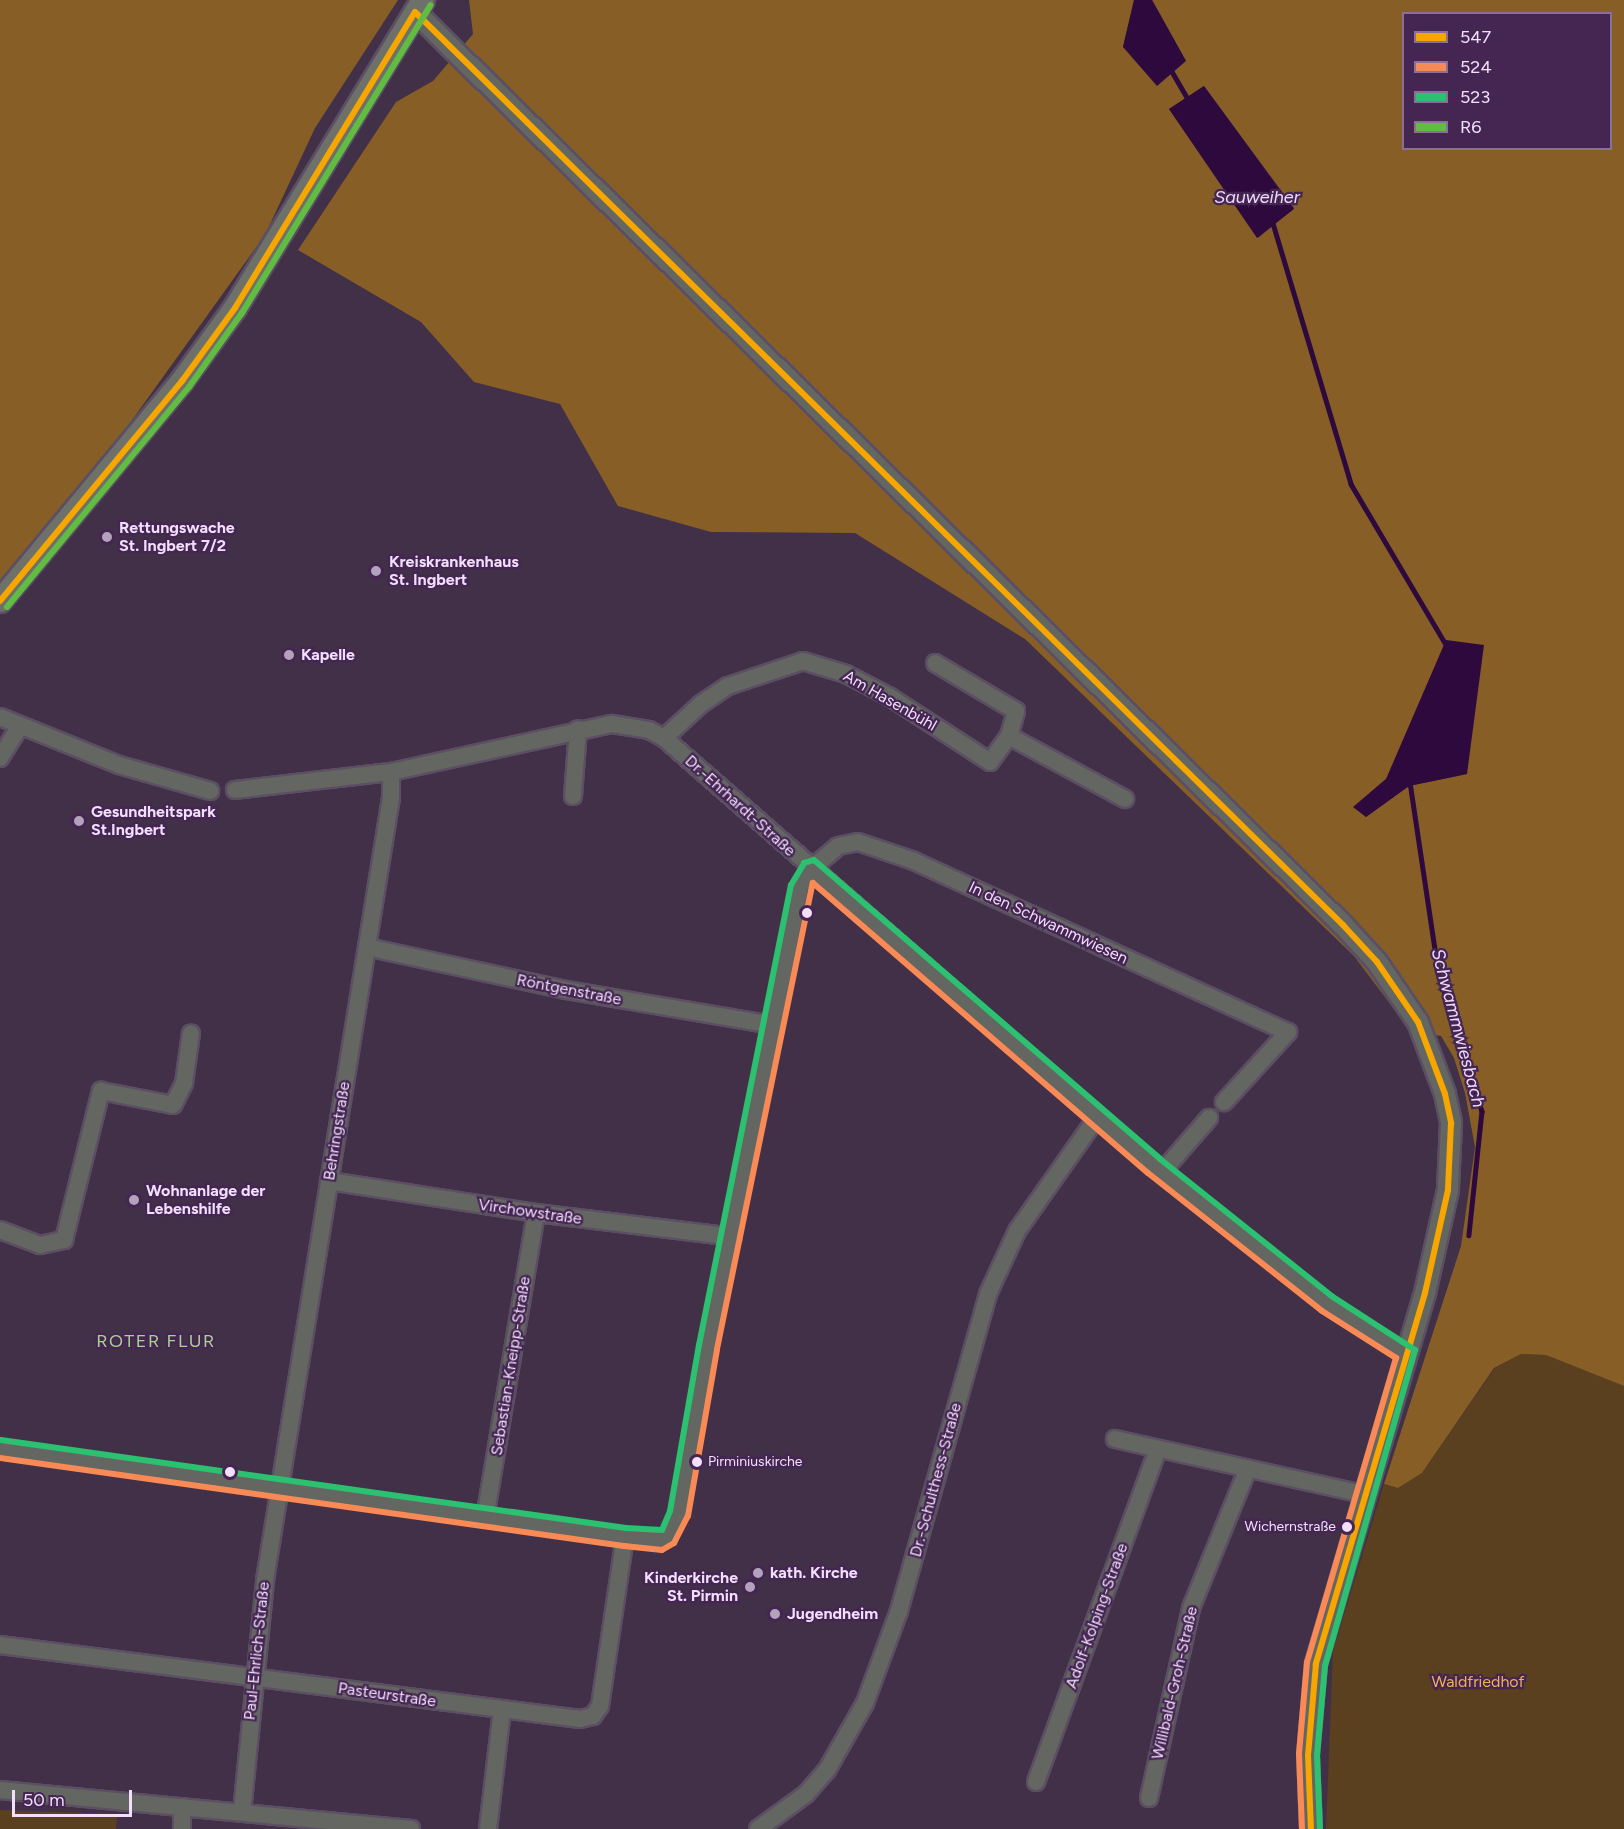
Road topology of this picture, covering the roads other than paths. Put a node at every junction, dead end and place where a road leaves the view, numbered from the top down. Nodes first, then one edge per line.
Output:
1 (419, 6) edge
2 (0, 602) edge
3 (935, 663) dead end
4 (0, 717) edge
5 (20, 726) junction
6 (578, 729) junction
7 (1010, 736) junction
8 (664, 738) junction
9 (0, 758) edge
10 (391, 772) junction
11 (235, 790) dead end
12 (210, 791) dead end
13 (573, 796) dead end
14 (1125, 799) dead end
15 (811, 869) junction
16 (367, 947) junction
17 (773, 1025) junction
18 (191, 1033) dead end
19 (1224, 1102) dead end
20 (1097, 1117) junction
21 (1209, 1118) dead end
22 (1162, 1172) junction
23 (329, 1181) junction
24 (536, 1213) junction
25 (0, 1230) edge
26 (733, 1237) junction
27 (1407, 1354) junction
28 (1115, 1439) dead end
29 (0, 1449) edge
30 (1157, 1451) junction
31 (1247, 1471) junction
32 (280, 1491) junction
33 (1363, 1494) junction
34 (485, 1518) junction
35 (625, 1537) junction
36 (0, 1645) edge
37 (253, 1676) junction
38 (502, 1710) junction
39 (1036, 1782) dead end
40 (0, 1790) edge
41 (1149, 1798) dead end
42 (182, 1807) junction
43 (242, 1812) junction
44 (182, 1829) edge
45 (411, 1829) edge
46 (488, 1829) edge
47 (758, 1829) edge
48 (1311, 1829) edge

1 - 2 main road
1 - 27 street
3 - 7 street
4 - 5 street
5 - 9 street
5 - 12 street
6 - 8 street, Dr.-Ehrhardt-Straße
6 - 10 street, Dr.-Ehrhardt-Straße
6 - 13 street
7 - 8 street, Am Hasenbühl
7 - 14 street
8 - 15 street, Dr.-Ehrhardt-Straße
10 - 11 street, Dr.-Ehrhardt-Straße
10 - 16 street, Behringstraße
15 - 17 street
15 - 19 street, In den Schwammwiesen
15 - 20 street, Dr.-Ehrhardt-Straße
16 - 17 street, Röntgenstraße
16 - 23 street, Behringstraße
17 - 26 street
18 - 25 street
20 - 22 street, Dr.-Ehrhardt-Straße
20 - 47 street, Dr.-Schulthess-Straße
21 - 22 street
22 - 27 street, Dr.-Ehrhardt-Straße
23 - 24 street, Virchowstraße
23 - 32 street, Behringstraße
24 - 26 street, Virchowstraße
24 - 34 street, Sebastian-Kneipp-Straße
26 - 35 street
27 - 33 street
28 - 30 street
29 - 32 street
30 - 31 street
30 - 39 street, Adolf-Kolping-Straße
31 - 33 street
31 - 41 street, Willibald-Groh-Straße
32 - 34 street
32 - 37 street, Paul-Ehrlich-Straße
33 - 48 street
34 - 35 street
35 - 38 street, Pasteurstraße
36 - 37 street, Pasteurstraße
37 - 38 street, Pasteurstraße
37 - 43 street, Paul-Ehrlich-Straße
38 - 46 street
40 - 42 street
42 - 43 street
42 - 44 street
43 - 45 street

